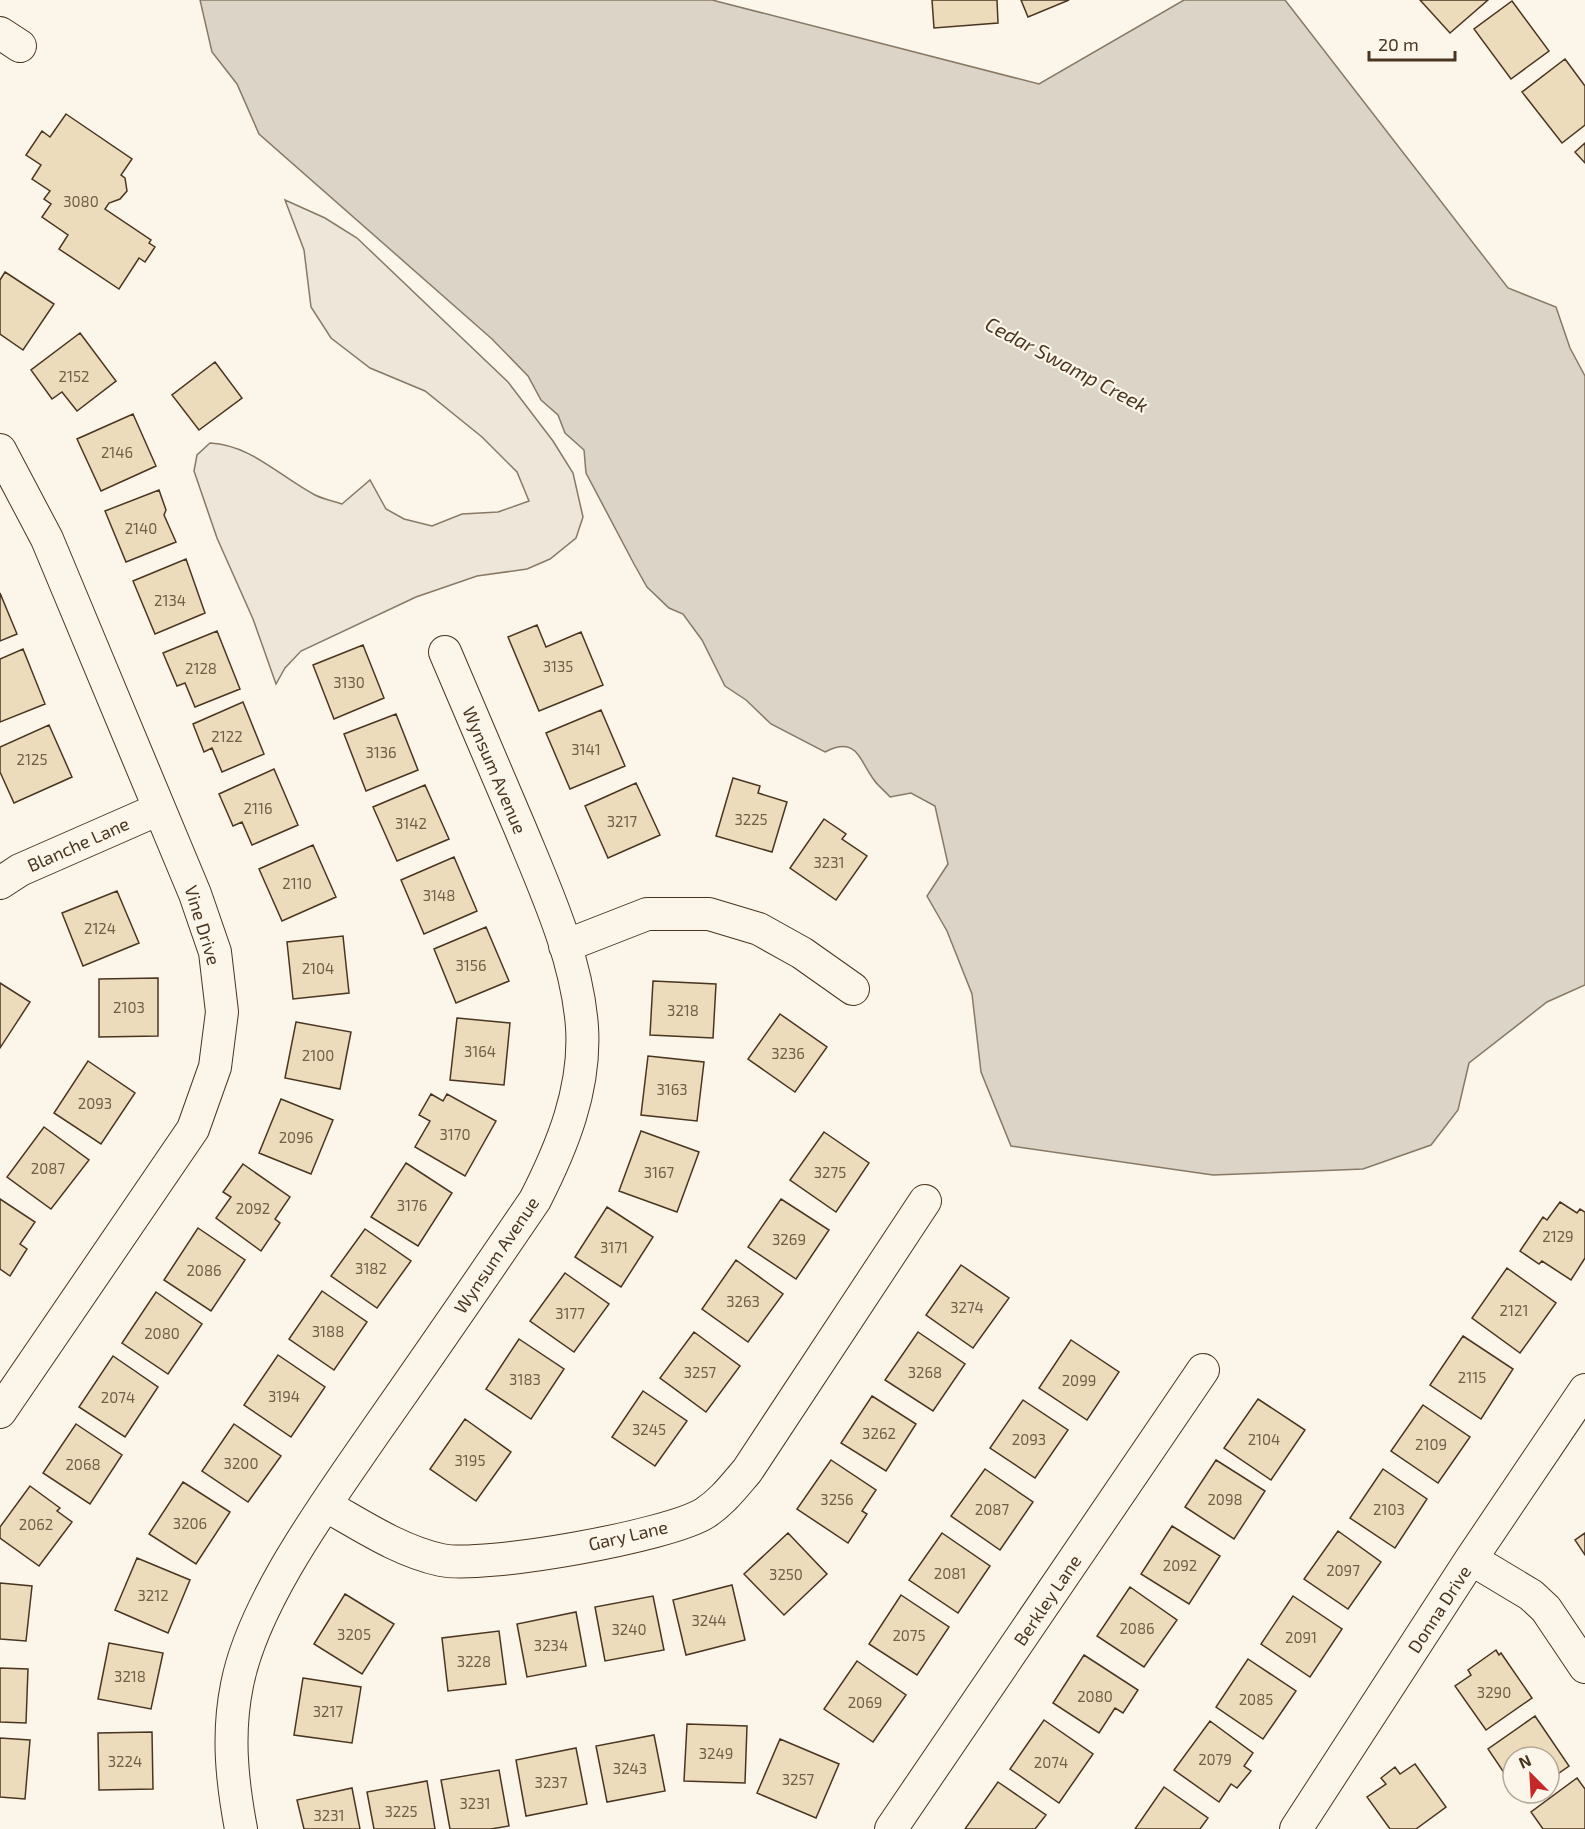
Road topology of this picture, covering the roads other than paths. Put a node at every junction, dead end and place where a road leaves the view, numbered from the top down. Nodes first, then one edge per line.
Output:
1 (5, 469) edge
2 (445, 652) dead end
3 (159, 809) junction
4 (0, 883) edge
5 (565, 946) junction
6 (853, 988) dead end
7 (925, 1201) dead end
8 (1203, 1370) dead end
9 (1585, 1390) edge
10 (0, 1412) edge
11 (325, 1505) junction
12 (1471, 1559) junction
13 (1585, 1667) edge
14 (1300, 1827) edge
15 (241, 1829) edge
16 (891, 1829) edge

1 - 3 street, Vine Drive
2 - 5 street, Wynsum Avenue
3 - 4 street, Blanche Lane
3 - 10 street, Vine Drive
5 - 6 street
5 - 11 street, Wynsum Avenue
7 - 11 street, Gary Lane
8 - 16 street, Berkley Lane
9 - 12 street, Donna Drive
11 - 15 street, Wynsum Avenue
12 - 13 street
12 - 14 street, Donna Drive

